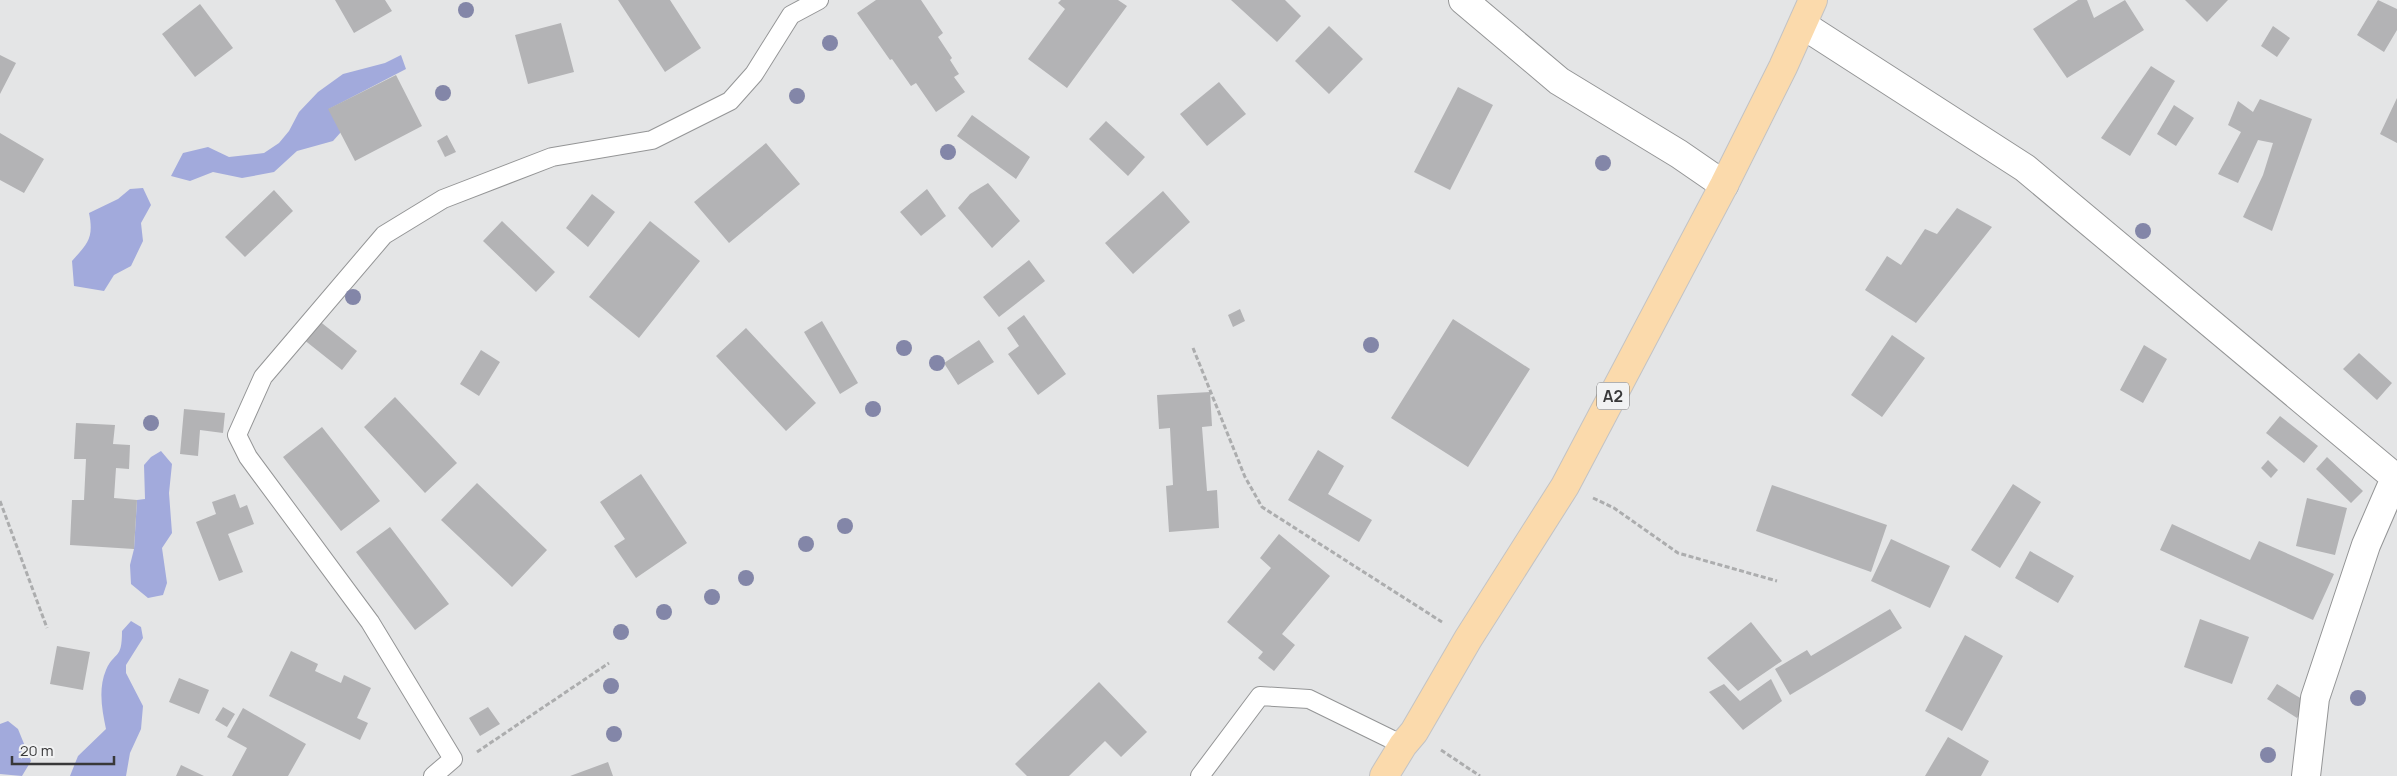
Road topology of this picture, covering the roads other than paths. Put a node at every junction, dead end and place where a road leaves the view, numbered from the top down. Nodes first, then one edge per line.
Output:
1 (819, 0) edge
2 (1463, 0) edge
3 (1808, 12) edge
4 (1724, 185) junction
5 (2396, 479) edge
6 (1408, 739) junction
7 (433, 776) edge
8 (1200, 776) edge
9 (1384, 776) edge
10 (2306, 776) edge

1 - 7 lane
2 - 4 street
3 - 4 main road, A2
3 - 5 street
4 - 6 main road, A2
5 - 10 street
6 - 8 lane
6 - 9 main road, A2

